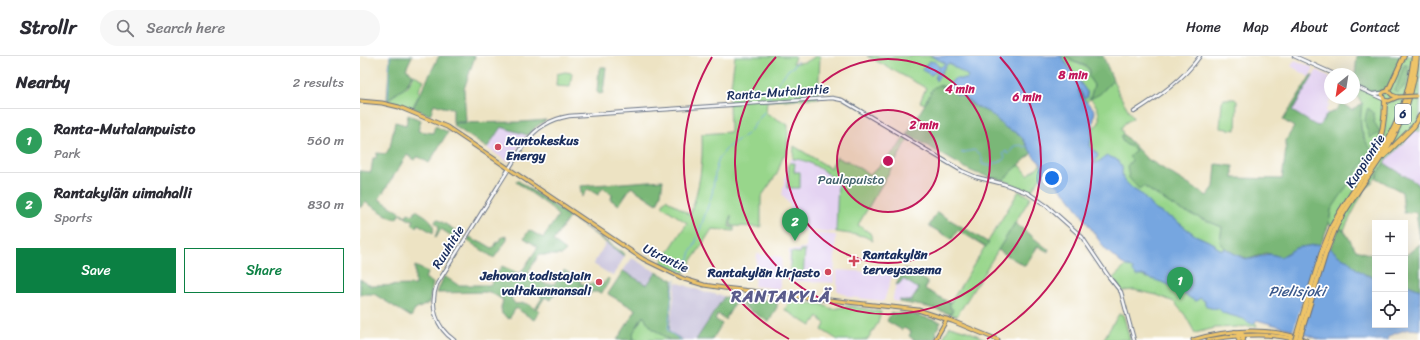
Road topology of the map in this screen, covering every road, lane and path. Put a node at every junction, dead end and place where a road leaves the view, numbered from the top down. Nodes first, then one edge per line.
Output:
1 (1200, 56) edge
2 (1294, 56) edge
3 (1404, 56) edge
4 (1414, 56) edge
5 (1417, 56) edge
6 (1324, 69) edge
7 (1360, 89) edge
8 (1388, 91) junction
9 (1383, 93) junction
10 (1371, 94) junction
11 (1418, 96) edge
12 (1392, 97) junction
13 (1384, 100) junction
14 (360, 101) edge
15 (1134, 112) dead end
16 (1420, 116) edge
17 (1373, 165) junction
18 (510, 168) junction
19 (947, 319) junction
20 (1240, 336) edge
21 (454, 340) edge
22 (935, 340) edge
23 (998, 340) edge
24 (1134, 340) edge
25 (1193, 340) edge
26 (1208, 340) edge
27 (1297, 340) edge
28 (1306, 340) edge

1 - 15 street
2 - 6 street
3 - 8 highway
4 - 17 highway, Kuopiontie / 6
5 - 17 highway, Kuopiontie / 6
7 - 10 street
8 - 9 main road
8 - 12 main road
9 - 10 street
9 - 13 main road
10 - 13 street
11 - 12 main road, bridge
12 - 13 main road
13 - 17 highway
14 - 18 main road, Utrantie
16 - 17 highway
17 - 27 highway, Kuopiontie / 6, bridge
18 - 19 main road, Utrantie
18 - 21 street, Ruuhitie
18 - 24 street, Ranta-Mutalantie
19 - 22 main road
19 - 23 main road, Utrantie
20 - 25 main road
20 - 26 main road
20 - 27 main road
20 - 28 main road

